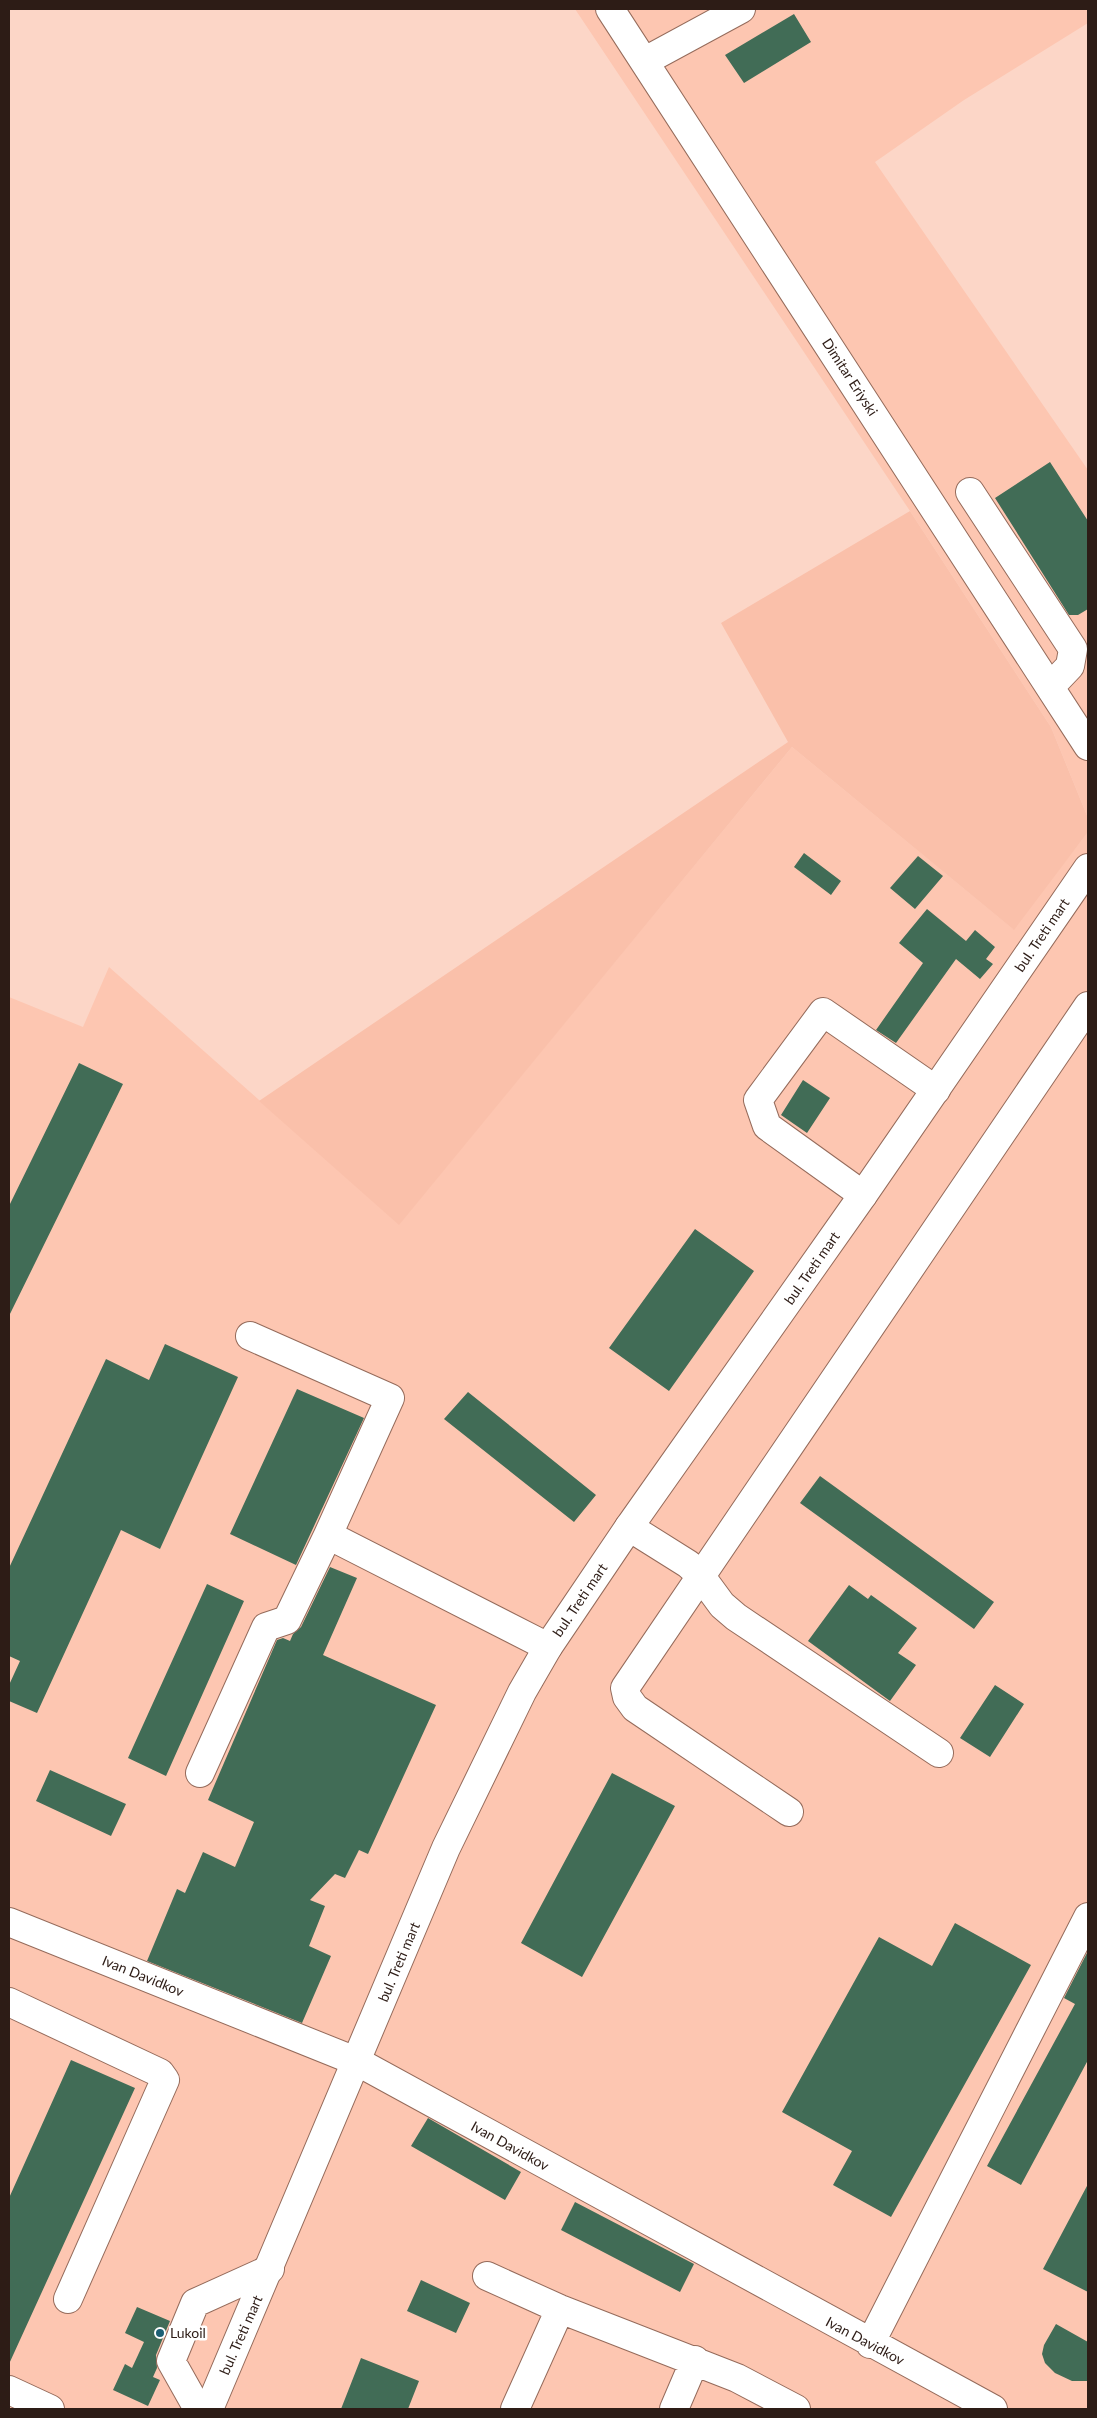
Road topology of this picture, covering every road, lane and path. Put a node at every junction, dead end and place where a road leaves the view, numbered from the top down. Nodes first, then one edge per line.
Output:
1 (610, 9) edge
2 (741, 9) edge
3 (645, 61) junction
4 (970, 492) dead end
5 (1050, 687) junction
6 (1088, 746) edge
7 (1088, 868) edge
8 (1088, 1006) edge
9 (936, 1090) junction
10 (863, 1195) junction
11 (250, 1336) dead end
12 (629, 1527) junction
13 (328, 1535) junction
14 (700, 1575) junction
15 (548, 1647) junction
16 (939, 1753) dead end
17 (200, 1772) dead end
18 (789, 1812) dead end
19 (1088, 1917) edge
20 (9, 1922) edge
21 (9, 2002) edge
22 (358, 2062) junction
23 (270, 2269) junction
24 (487, 2276) dead end
25 (68, 2299) dead end
26 (560, 2309) junction
27 (870, 2344) junction
28 (695, 2360) junction
29 (9, 2390) edge
30 (50, 2409) edge
31 (198, 2409) edge
32 (209, 2409) edge
33 (515, 2409) edge
34 (674, 2409) edge
35 (796, 2409) edge
36 (993, 2409) edge

1 - 3 street, Dimitar Eriyski
2 - 3 street
3 - 5 street, Dimitar Eriyski
4 - 5 street
5 - 6 street, Dimitar Eriyski
7 - 9 street, bul. Treti mart
8 - 14 street
9 - 10 street, bul. Treti mart
9 - 10 street
10 - 12 street, bul. Treti mart
11 - 13 street
12 - 14 street
12 - 15 street, bul. Treti mart
13 - 15 street
13 - 17 street
14 - 16 street
14 - 18 street
15 - 22 street, bul. Treti mart
19 - 27 street
20 - 22 street, Ivan Davidkov
21 - 25 street
22 - 23 street, bul. Treti mart
22 - 27 street, Ivan Davidkov
23 - 31 street
23 - 32 street, bul. Treti mart
24 - 26 street
26 - 28 street
26 - 33 street
27 - 36 street, Ivan Davidkov
28 - 34 street
28 - 35 street
29 - 30 street

